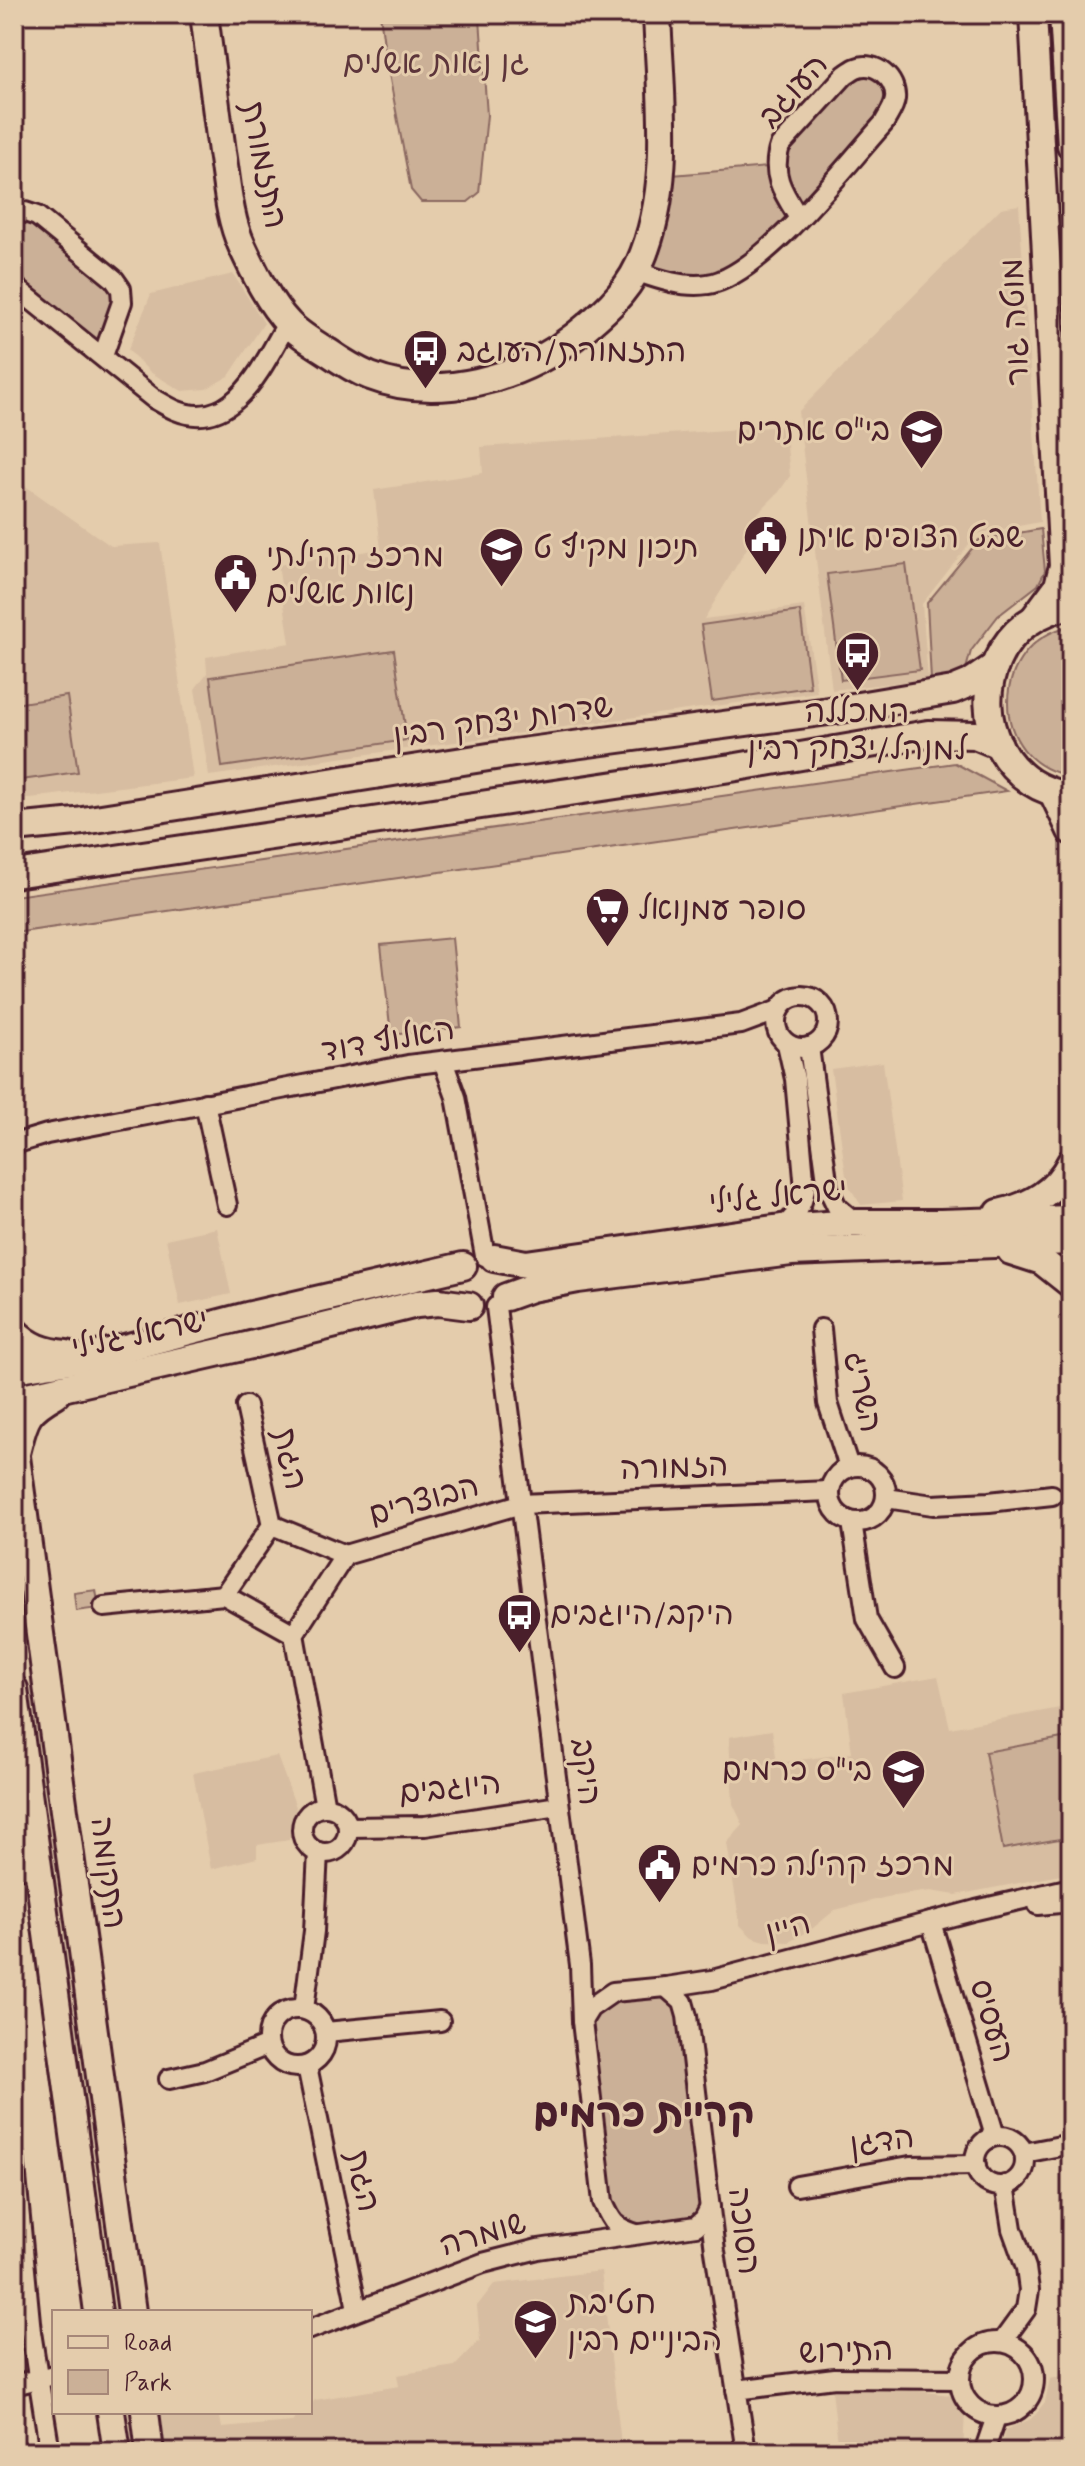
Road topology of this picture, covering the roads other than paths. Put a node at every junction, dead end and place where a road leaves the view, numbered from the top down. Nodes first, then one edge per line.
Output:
1 (204, 14) edge
2 (657, 14) edge
3 (1033, 14) edge
4 (1063, 14) edge
5 (1068, 46) edge
6 (1071, 145) edge
7 (14, 212) edge
8 (799, 218) junction
9 (635, 271) junction
10 (14, 286) edge
11 (288, 322) junction
12 (103, 356) junction
13 (1071, 606) edge
14 (1035, 617) junction
15 (995, 666) junction
16 (999, 745) junction
17 (1062, 795) edge
18 (14, 828) edge
19 (1071, 831) edge
20 (14, 874) edge
21 (779, 1010) junction
22 (741, 1024) junction
23 (782, 1038) junction
24 (809, 1047) junction
25 (443, 1061) junction
26 (205, 1103) junction
27 (14, 1134) edge
28 (47, 1134) junction
29 (14, 1144) edge
30 (1071, 1162) edge
31 (227, 1205) dead end
32 (1071, 1219) edge
33 (856, 1223) junction
34 (941, 1223) junction
35 (781, 1228) junction
36 (1071, 1241) edge
37 (980, 1244) junction
38 (479, 1260) junction
39 (1071, 1284) edge
40 (488, 1305) junction
41 (821, 1329) dead end
42 (14, 1331) edge
43 (90, 1357) junction
44 (14, 1369) edge
45 (74, 1384) junction
46 (14, 1399) edge
47 (246, 1406) dead end
48 (15, 1448) edge
49 (849, 1467) junction
50 (829, 1491) junction
51 (1052, 1495) dead end
52 (886, 1498) junction
53 (521, 1504) junction
54 (852, 1522) junction
55 (272, 1525) junction
56 (345, 1555) junction
57 (224, 1595) junction
58 (104, 1607) dead end
59 (294, 1634) junction
60 (895, 1668) dead end
61 (14, 1689) edge
62 (559, 1806) junction
63 (325, 1807) junction
64 (348, 1827) junction
65 (318, 1852) junction
66 (26, 1867) edge
67 (1071, 1888) edge
68 (1071, 1902) edge
69 (976, 1910) junction
70 (931, 1922) junction
71 (580, 1965) junction
72 (712, 1980) junction
73 (666, 1987) junction
74 (613, 1992) junction
75 (304, 2009) junction
76 (687, 2016) junction
77 (440, 2021) dead end
78 (582, 2021) junction
79 (326, 2032) junction
80 (268, 2045) junction
81 (307, 2066) junction
82 (169, 2079) dead end
83 (995, 2136) junction
84 (1071, 2144) edge
85 (1024, 2153) junction
86 (14, 2160) edge
87 (976, 2165) junction
88 (1005, 2185) junction
89 (797, 2186) dead end
90 (603, 2202) junction
91 (710, 2207) junction
92 (680, 2230) junction
93 (636, 2234) junction
94 (585, 2242) junction
95 (715, 2251) junction
96 (357, 2309) junction
97 (98, 2310) edge
98 (132, 2310) edge
99 (312, 2328) edge
100 (1002, 2342) junction
101 (48, 2378) edge
102 (959, 2379) junction
103 (14, 2385) edge
104 (736, 2390) junction
105 (111, 2414) edge
106 (145, 2414) edge
107 (996, 2417) junction
108 (50, 2452) edge
109 (117, 2452) edge
110 (150, 2452) edge
111 (746, 2452) edge
112 (984, 2452) edge

1 - 11 street, התזמורת
2 - 9 street, התזמורת
3 - 14 street, מוטה גור
4 - 5 street
5 - 6 street
7 - 12 street
8 - 8 street, העוגב
8 - 9 street, העוגב
9 - 11 street, התזמורת
10 - 12 street
11 - 12 street
13 - 14 street
14 - 15 street, מוטה גור
15 - 16 street
15 - 18 street, שדרות יצחק רבין
16 - 17 street
16 - 20 street
17 - 19 street
21 - 22 street, האלוף דוד
21 - 23 street
21 - 24 street
22 - 23 street, האלוף דוד
22 - 25 street, האלוף דוד
23 - 24 street
23 - 35 street
24 - 33 street
25 - 26 street, האלוף דוד
25 - 38 street
26 - 28 street, האלוף דוד
26 - 31 street
27 - 28 street, האלוף דוד
28 - 29 street, האלוף דוד
30 - 34 street
32 - 34 street, ישראל גלילי
33 - 34 street, ישראל גלילי
33 - 35 street, ישראל גלילי
35 - 38 street, ישראל גלילי
36 - 37 street, ישראל גלילי
37 - 39 street
37 - 40 street, ישראל גלילי
38 - 40 street
38 - 40 street
38 - 43 street, ישראל גלילי
40 - 45 street, ישראל גלילי
40 - 53 street, היקב
41 - 49 street, השריג
42 - 43 street
43 - 44 street, ישראל גלילי
45 - 46 street, ישראל גלילי
45 - 48 street
47 - 55 street, הגת
48 - 98 street, התקומה
49 - 50 street
49 - 52 street
50 - 53 street, הזמורה
50 - 54 street
51 - 52 street
52 - 54 street
53 - 56 street, הבוצרים
53 - 62 street, היקב
54 - 60 street
55 - 56 street
55 - 57 street
56 - 59 street
57 - 58 street
57 - 59 street
59 - 63 street
61 - 66 street, התקומה
62 - 64 street, היוגבים
62 - 71 street, היקב
63 - 64 street
63 - 65 street
64 - 65 street
65 - 75 street
66 - 97 street, התקומה
67 - 69 street, היין
68 - 69 street, היין
69 - 70 street, היין
70 - 72 street, היין
70 - 83 street, העסיס
71 - 74 street
71 - 78 street, היקב
72 - 73 street, היין
72 - 76 street
73 - 74 street, היין
73 - 76 street, הסוכה
74 - 78 street
75 - 79 street
75 - 80 street
76 - 91 street, הסוכה
77 - 79 street
78 - 90 street, היקב
79 - 81 street
80 - 81 street
80 - 82 street
81 - 96 street, הגת
83 - 85 street
83 - 87 street
84 - 85 street
85 - 88 street
86 - 101 street
87 - 88 street
87 - 89 street, הדגן
88 - 100 street
90 - 93 street
90 - 94 street, היקב
91 - 92 street
91 - 95 street, הסוכה
92 - 93 street, שומרה
92 - 95 street
93 - 94 street, שומרה
94 - 96 street, שומרה
95 - 104 street, הסוכה
96 - 99 street, שומרה
100 - 102 street
100 - 107 street
101 - 103 street
101 - 108 street
102 - 104 street, התירוש
102 - 107 street
104 - 111 street, הסוכה
105 - 109 street
106 - 110 street
107 - 112 street

